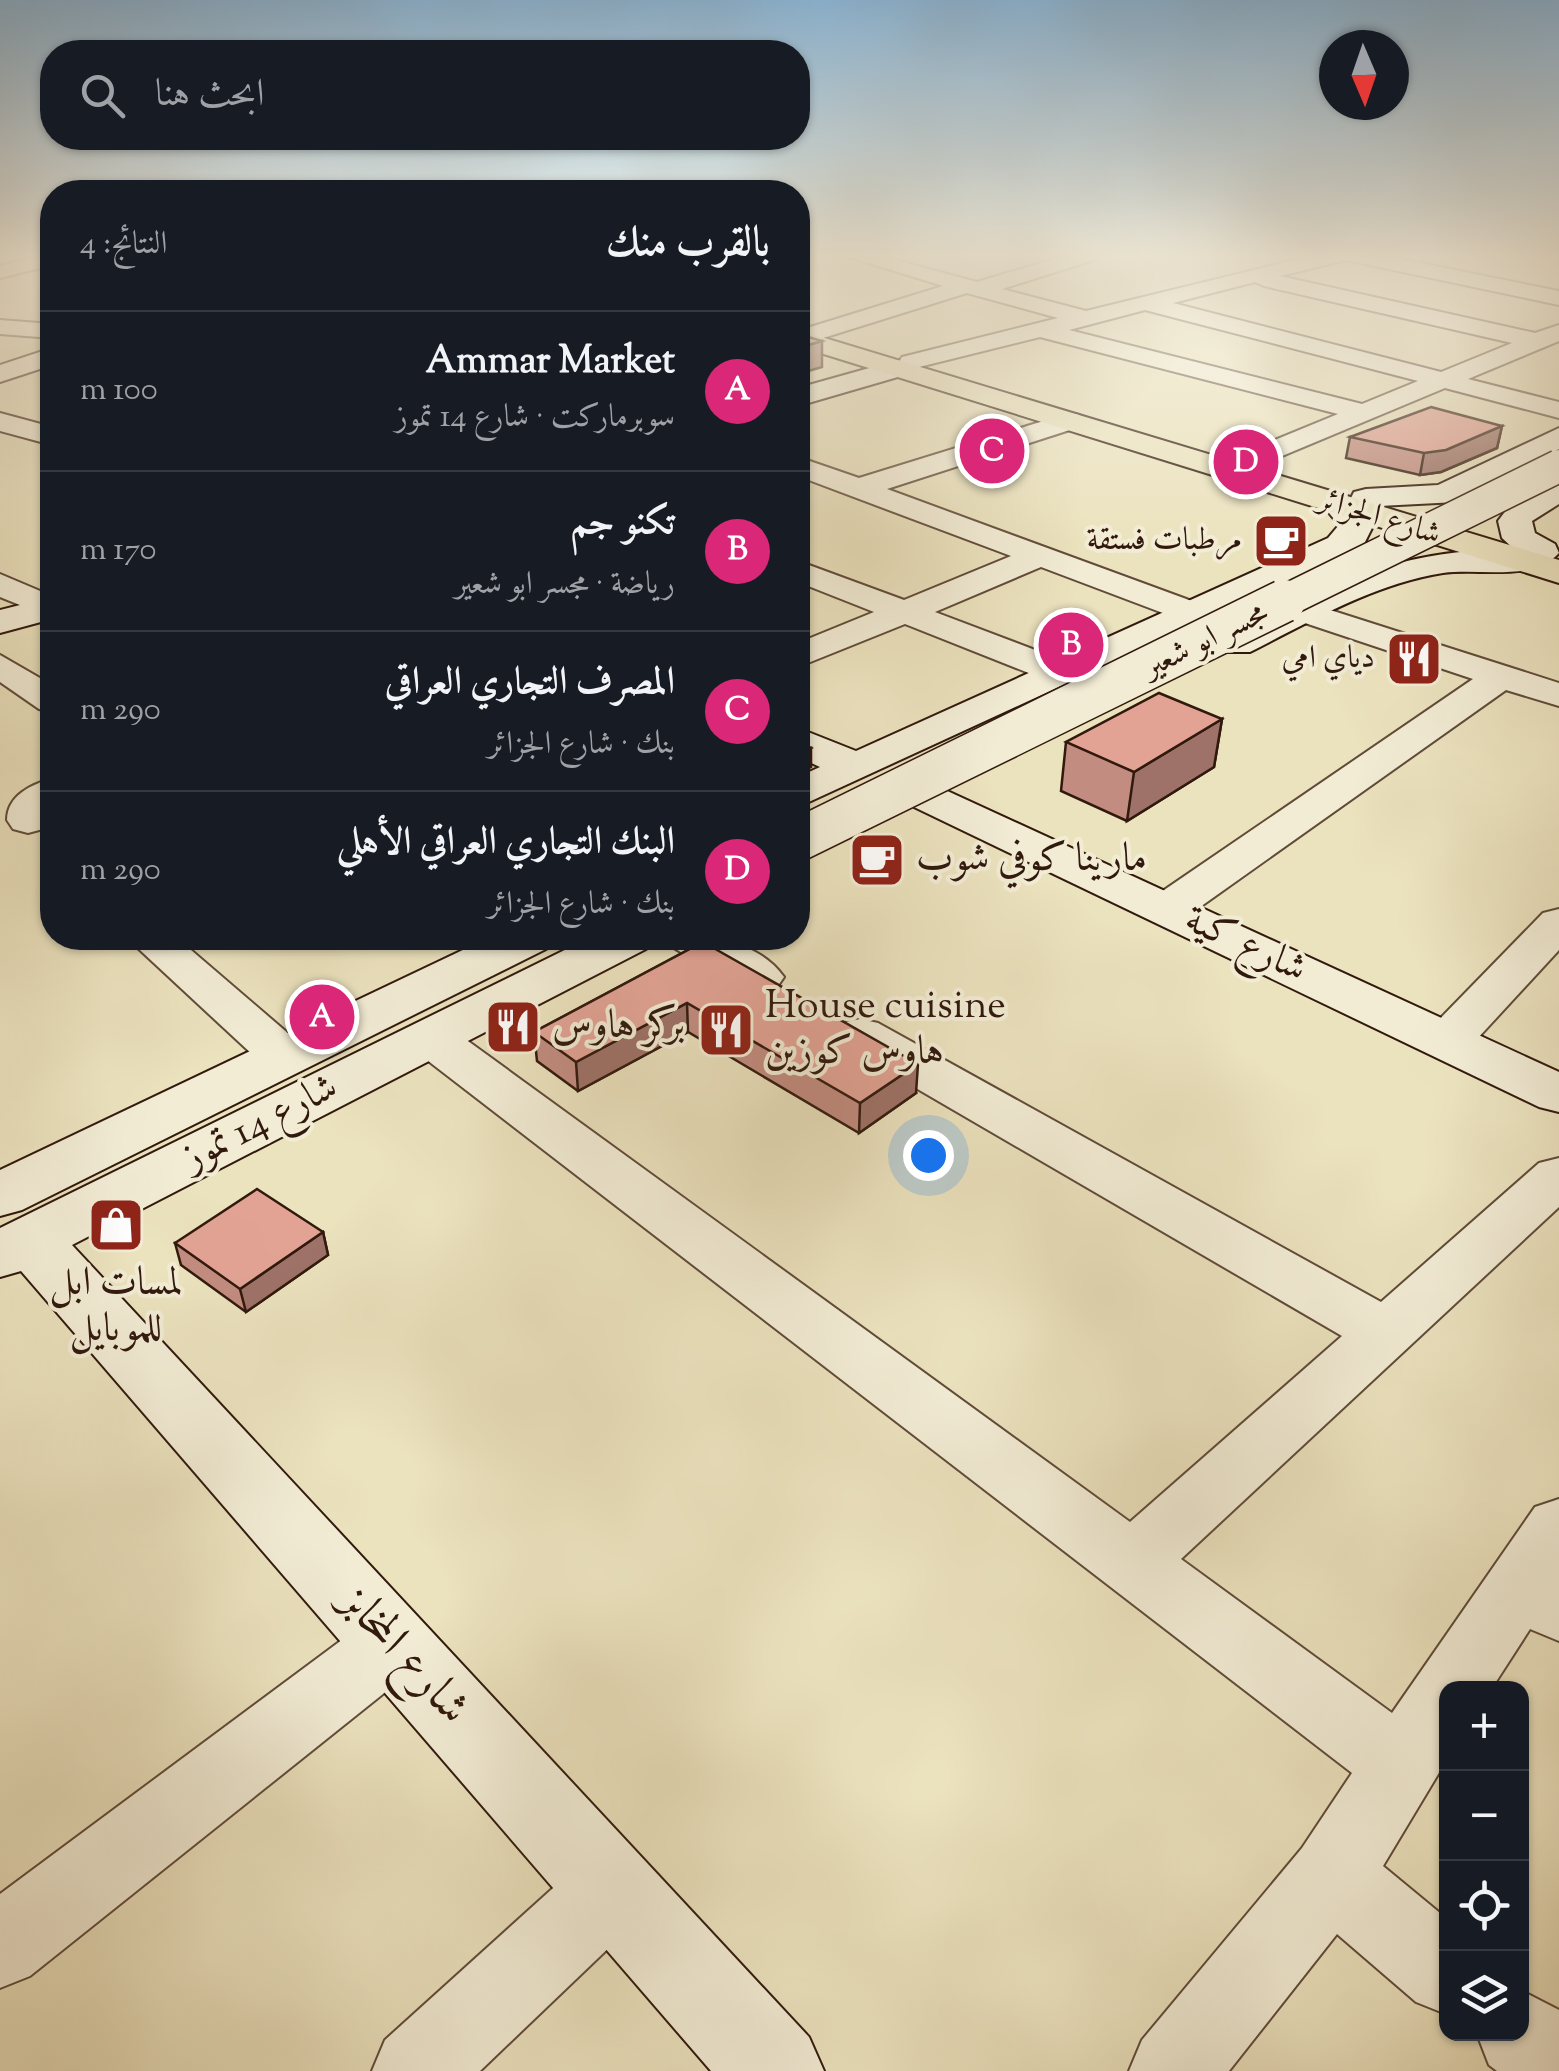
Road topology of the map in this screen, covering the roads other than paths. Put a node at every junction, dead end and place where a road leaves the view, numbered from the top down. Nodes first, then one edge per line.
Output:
1 (862, 352) edge
2 (956, 352) edge
3 (1126, 352) edge
4 (1334, 352) edge
5 (1513, 352) edge
6 (40, 360) edge
7 (904, 365) junction
8 (0, 374) edge
9 (1442, 381) junction
10 (810, 393) edge
11 (1559, 410) edge
12 (1365, 413) junction
13 (0, 422) edge
14 (1069, 422) junction
15 (40, 433) edge
16 (1559, 437) edge
17 (1559, 450) edge
18 (1246, 462) junction
19 (1559, 466) edge
20 (810, 470) edge
21 (859, 488) junction
22 (1456, 491) junction
23 (1544, 499) edge
24 (1349, 517) junction
25 (1040, 556) junction
26 (1546, 560) edge
27 (1408, 566) junction
28 (810, 577) edge
29 (0, 584) edge
30 (40, 602) edge
31 (40, 611) edge
32 (1302, 611) junction
33 (902, 612) junction
34 (1196, 614) junction
35 (0, 622) edge
36 (810, 651) edge
37 (0, 666) edge
38 (1066, 674) junction
39 (1502, 676) junction
40 (40, 693) edge
41 (1559, 695) edge
42 (810, 746) edge
43 (854, 766) junction
44 (810, 788) edge
45 (930, 797) junction
46 (810, 808) edge
47 (810, 834) edge
48 (810, 852) edge
49 (1167, 909) junction
50 (1559, 923) edge
51 (164, 950) edge
52 (504, 950) edge
53 (605, 950) edge
54 (711, 950) edge
55 (432, 1039) junction
56 (1447, 1041) junction
57 (286, 1058) junction
58 (1559, 1094) edge
59 (1559, 1176) edge
60 (10, 1230) edge
61 (1386, 1333) junction
62 (1559, 1527) edge
63 (1132, 1562) junction
64 (1539, 1597) edge
65 (392, 1644) junction
66 (1459, 1681) edge
67 (1439, 1707) edge
68 (1401, 1764) junction
69 (1331, 1876) junction
70 (612, 1889) junction
71 (0, 1946) edge
72 (1439, 1966) edge
73 (1529, 2041) edge
74 (1559, 2066) edge
75 (416, 2071) edge
76 (776, 2071) edge
77 (1173, 2071) edge

1 - 7 main road, شارع الجزائر
2 - 7 street
3 - 12 street
4 - 9 street
5 - 9 street
6 - 8 main road
7 - 10 main road
7 - 14 main road, شارع الجزائر
7 - 18 main road, شارع الجزائر
9 - 11 street
9 - 12 street
12 - 18 street
13 - 15 main road
14 - 21 street
14 - 24 main road, شارع الجزائر
16 - 22 main road
17 - 46 main road, مجسر ابو شعير
18 - 24 main road, شارع الجزائر
19 - 47 main road, مجسر ابو شعير, bridge
20 - 21 street
21 - 25 street
22 - 23 main road
22 - 24 main road
23 - 26 main road
24 - 26 main road, شارع الجزائر
24 - 27 main road
24 - 34 main road
25 - 33 street
25 - 34 street
26 - 27 main road
27 - 32 main road
28 - 33 street
29 - 30 street
31 - 35 main road
32 - 39 street
32 - 45 main road
33 - 36 street
33 - 38 street
34 - 38 main road
37 - 40 street
38 - 43 main road
39 - 41 street
39 - 49 street
42 - 43 main road
43 - 44 main road
45 - 48 main road
45 - 49 main road, شارع كية
49 - 56 main road, شارع كية
50 - 56 street
51 - 57 street
52 - 57 main road, شارع 14 تموز
53 - 55 main road, شارع 14 تموز
54 - 61 street
55 - 60 main road, شارع 14 تموز
55 - 63 street
56 - 58 main road, شارع كية
57 - 60 main road, شارع 14 تموز
59 - 61 street
60 - 65 main road, شارع المخابز
61 - 63 street
62 - 64 street
63 - 68 street
64 - 66 street
65 - 70 main road, شارع المخابز
65 - 71 street
67 - 68 street
68 - 69 street
69 - 72 street
69 - 77 street
70 - 75 street
70 - 76 main road, شارع المخابز
73 - 74 street

